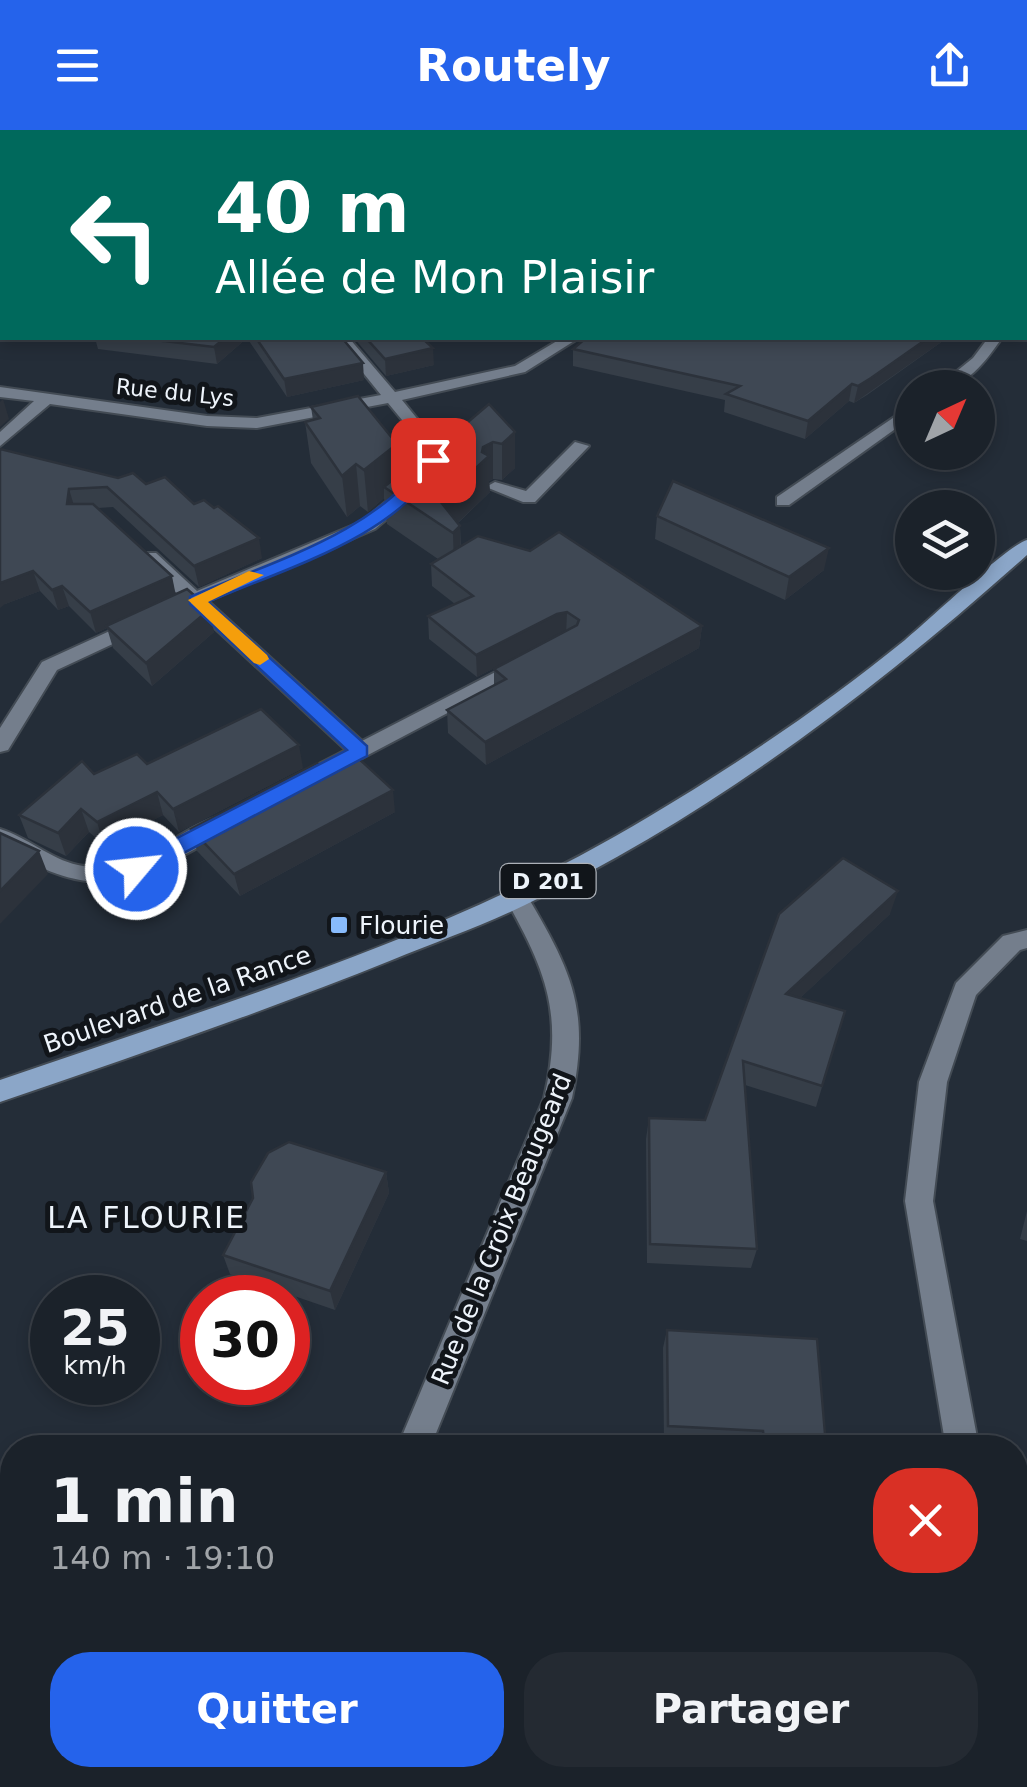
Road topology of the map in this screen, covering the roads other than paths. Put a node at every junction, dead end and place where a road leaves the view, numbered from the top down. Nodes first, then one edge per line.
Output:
1 (344, 340) edge
2 (569, 340) edge
3 (994, 340) edge
4 (967, 370) edge
5 (0, 392) edge
6 (393, 398) junction
7 (46, 399) junction
8 (895, 422) edge
9 (0, 441) edge
10 (581, 446) dead end
11 (495, 487) edge
12 (783, 501) dead end
13 (131, 539) edge
14 (1027, 546) edge
15 (196, 600) junction
16 (548, 652) edge
17 (0, 746) edge
18 (360, 751) junction
19 (274, 796) edge
20 (240, 814) edge
21 (0, 837) edge
22 (517, 898) junction
23 (1027, 938) edge
24 (0, 1091) edge
25 (418, 1435) edge
26 (961, 1435) edge

1 - 6 street
2 - 6 street, Rue du Lys
3 - 4 street
5 - 7 street, Rue du Lys
6 - 7 street, Rue du Lys
6 - 15 street
7 - 9 street
8 - 12 street
10 - 11 street
13 - 15 street
14 - 22 main road, Boulevard de la Rance / D 201
15 - 17 street
15 - 18 street
16 - 18 street
18 - 19 street
20 - 21 street
22 - 24 main road, Boulevard de la Rance / D 201
22 - 25 street, Rue de la Croix Beaugeard
23 - 26 street

